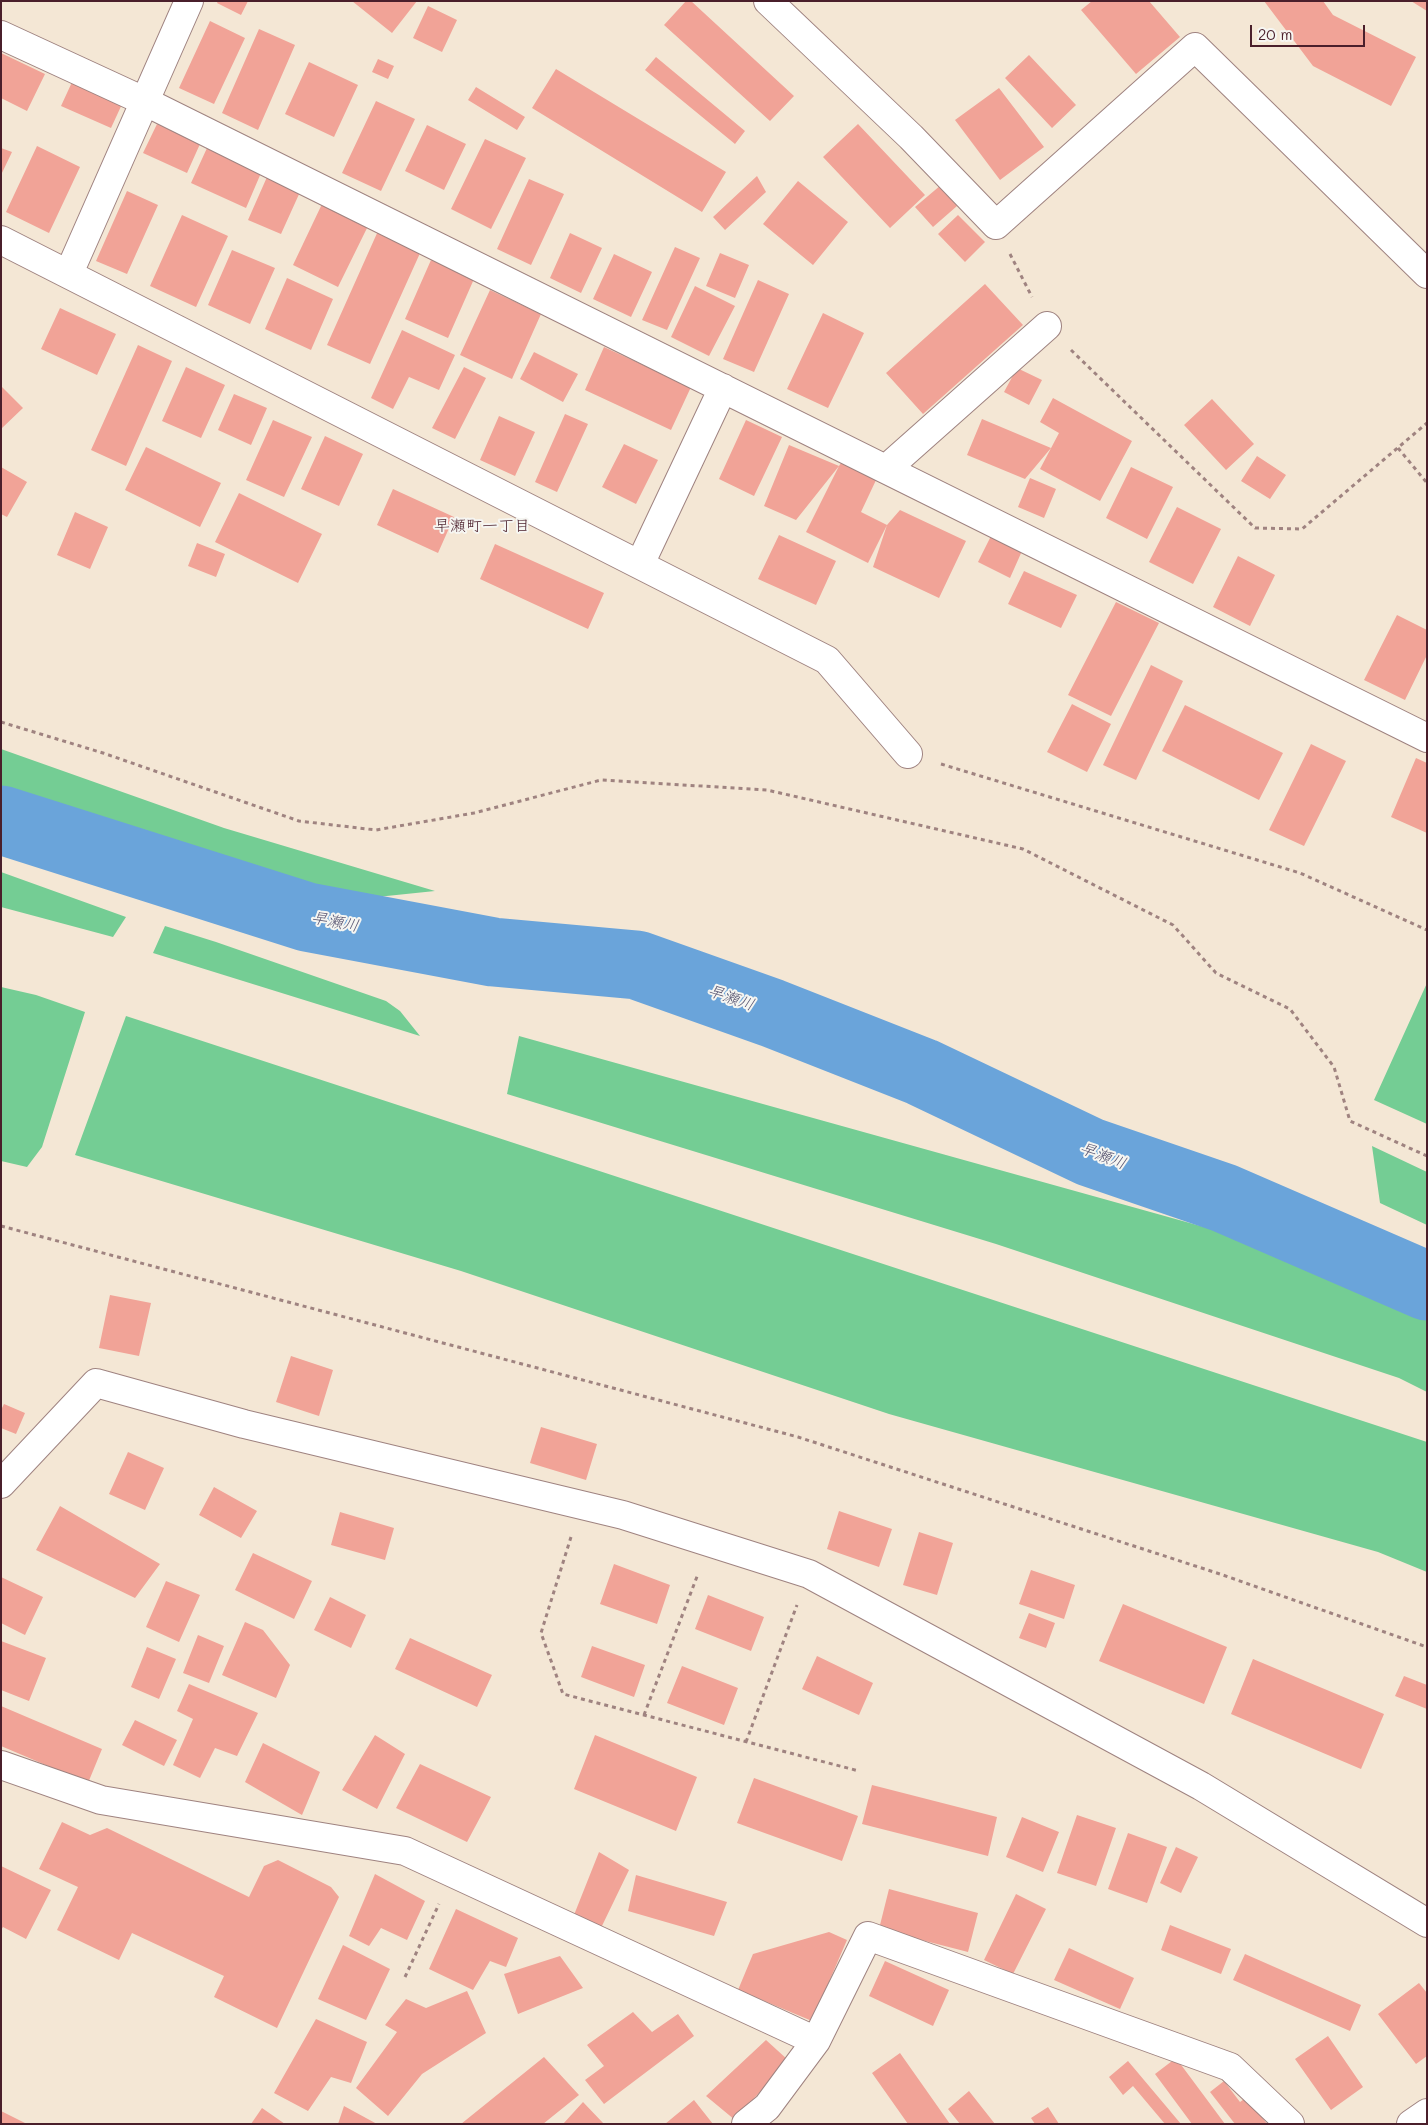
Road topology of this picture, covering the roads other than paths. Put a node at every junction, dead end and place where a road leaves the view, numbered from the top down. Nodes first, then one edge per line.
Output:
1 (190, 1) edge
2 (768, 1) edge
3 (1, 35) edge
4 (144, 101) junction
5 (1, 240) edge
6 (69, 273) junction
7 (1427, 274) edge
8 (1046, 326) road end
9 (723, 388) junction
10 (886, 470) junction
11 (640, 564) junction
12 (1427, 738) edge
13 (908, 754) road end
14 (1, 1484) edge
15 (1, 1766) edge
16 (1427, 1924) edge
17 (816, 2041) junction
18 (1427, 2113) edge
19 (746, 2124) edge
20 (1290, 2124) edge
21 (1411, 2124) edge

1 - 4 street
2 - 7 street
3 - 4 street
4 - 6 street
4 - 9 street
5 - 6 street
6 - 11 street
8 - 10 street
9 - 10 street
9 - 11 street
10 - 12 street
11 - 13 street
14 - 16 street
15 - 17 street
17 - 19 street
17 - 20 street
18 - 21 street

